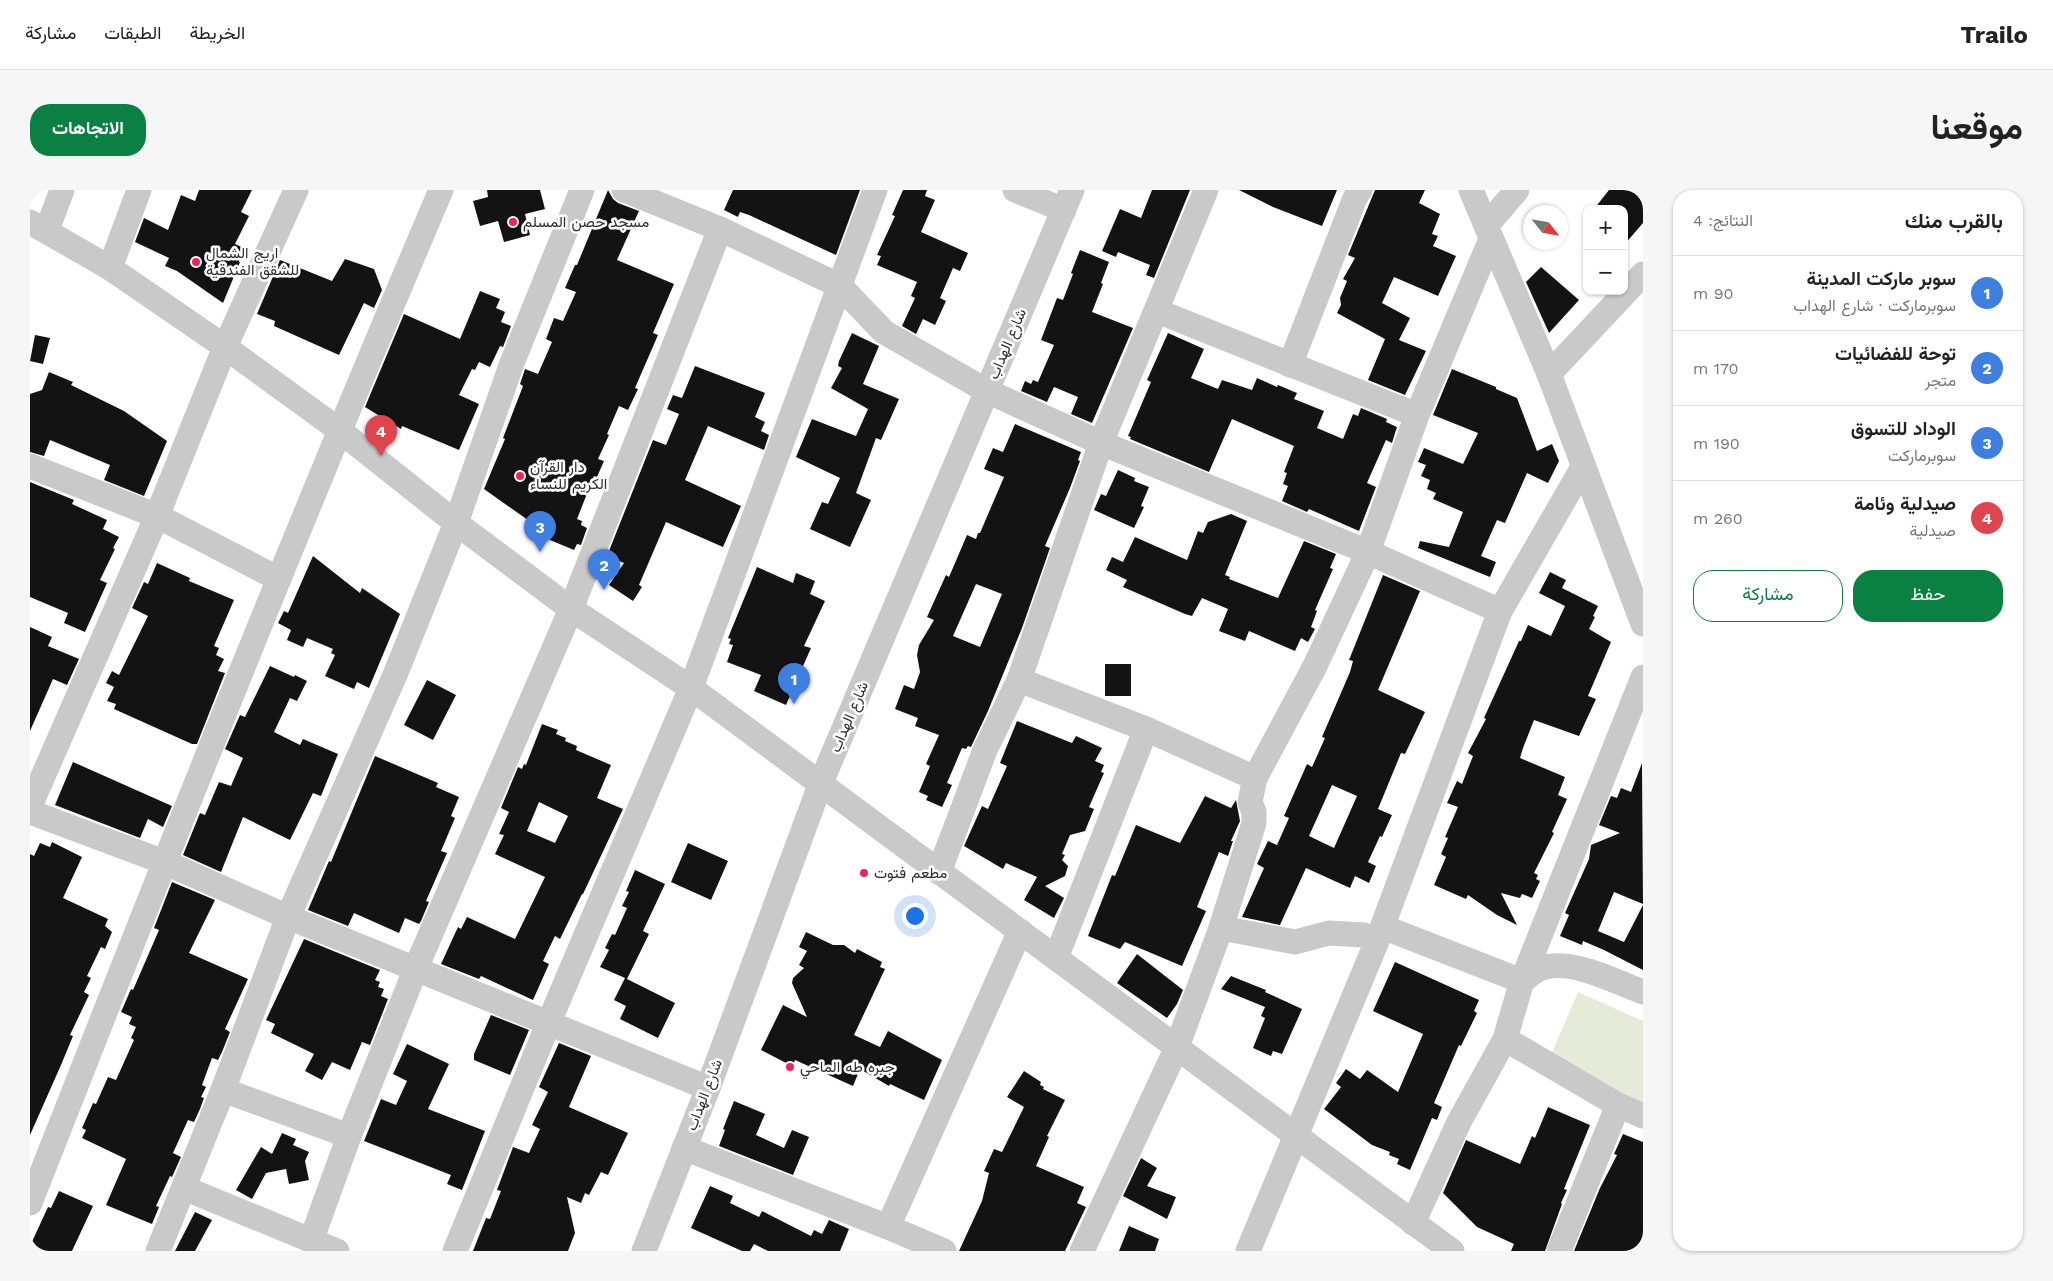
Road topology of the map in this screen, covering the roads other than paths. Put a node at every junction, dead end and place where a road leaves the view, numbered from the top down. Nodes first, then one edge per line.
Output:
1 (62, 190) edge
2 (139, 190) edge
3 (296, 190) edge
4 (441, 190) edge
5 (582, 190) edge
6 (624, 190) edge
7 (875, 190) edge
8 (1015, 190) edge
9 (1206, 190) edge
10 (1360, 190) edge
11 (1471, 190) edge
12 (1517, 190) edge
13 (1068, 200) edge
14 (38, 226) edge
15 (720, 229) junction
16 (1489, 232) junction
17 (110, 268) junction
18 (1643, 274) edge
19 (840, 286) junction
20 (1157, 311) junction
21 (224, 347) junction
22 (1290, 365) junction
23 (1549, 374) junction
24 (987, 391) junction
25 (1417, 415) junction
26 (339, 430) junction
27 (1101, 443) junction
28 (30, 466) edge
29 (1582, 467) junction
30 (157, 516) junction
31 (456, 523) junction
32 (1368, 552) junction
33 (279, 578) junction
34 (570, 609) junction
35 (1641, 609) edge
36 (1500, 611) junction
37 (1643, 677) edge
38 (1020, 680) junction
39 (691, 688) junction
40 (1146, 729) junction
41 (1255, 778) junction
42 (820, 785) junction
43 (30, 806) edge
44 (30, 812) edge
45 (164, 862) junction
46 (939, 872) junction
47 (288, 917) junction
48 (1221, 928) junction
49 (1020, 930) junction
50 (1380, 934) junction
51 (1056, 958) junction
52 (416, 968) junction
53 (1522, 981) junction
54 (1643, 992) edge
55 (549, 1022) junction
56 (1505, 1039) junction
57 (1177, 1047) junction
58 (708, 1088) junction
59 (223, 1090) junction
60 (1618, 1105) junction
61 (1643, 1116) edge
62 (349, 1136) junction
63 (1296, 1137) junction
64 (684, 1148) junction
65 (184, 1188) junction
66 (30, 1203) edge
67 (1413, 1223) junction
68 (888, 1227) junction
69 (311, 1241) junction
70 (1437, 1247) edge
71 (158, 1251) edge
72 (337, 1251) edge
73 (455, 1251) edge
74 (644, 1251) edge
75 (944, 1251) edge
76 (1082, 1251) edge
77 (1248, 1251) edge
78 (1559, 1251) edge

1 - 14 street
2 - 17 street
3 - 21 street
4 - 26 street
5 - 31 street
6 - 15 street
7 - 19 street
8 - 13 street
9 - 20 street
10 - 22 street
11 - 16 street
12 - 16 street
13 - 24 street, شارع الهداب
14 - 17 street
15 - 19 street
15 - 34 street
16 - 23 street
16 - 25 street
17 - 21 street
18 - 23 street
19 - 24 street
19 - 39 street
20 - 22 street
20 - 27 street
21 - 26 street
21 - 30 street
22 - 25 street
23 - 29 street
24 - 27 street
24 - 42 street, شارع الهداب
25 - 32 street
26 - 31 street
26 - 33 street
27 - 32 street
27 - 38 street
28 - 30 street
29 - 35 street
29 - 36 street
30 - 33 street
30 - 43 street
31 - 34 street
31 - 47 street
32 - 36 street
32 - 41 street
33 - 45 street
34 - 39 street
34 - 52 street
36 - 50 street
37 - 53 street
38 - 40 street
38 - 46 street
39 - 42 street
39 - 55 street
40 - 41 street
40 - 51 street
41 - 48 street
42 - 46 street
42 - 58 street, شارع الهداب
44 - 45 street
45 - 47 street
45 - 66 street
46 - 49 street
47 - 52 street
47 - 59 street
48 - 50 street
48 - 57 street
49 - 51 street
49 - 68 street
50 - 53 street
50 - 63 street
51 - 57 street
52 - 55 street
52 - 62 street
53 - 54 street
53 - 56 street
55 - 58 street
55 - 73 street
56 - 60 street
56 - 67 street
57 - 63 street
57 - 76 street
58 - 64 street, شارع الهداب
59 - 62 street
59 - 65 street
60 - 61 street
60 - 78 street
62 - 69 street
63 - 67 street
63 - 77 street
64 - 68 street
64 - 74 street, شارع الهداب
65 - 69 street
65 - 71 street
67 - 70 street
68 - 75 street
69 - 72 street

